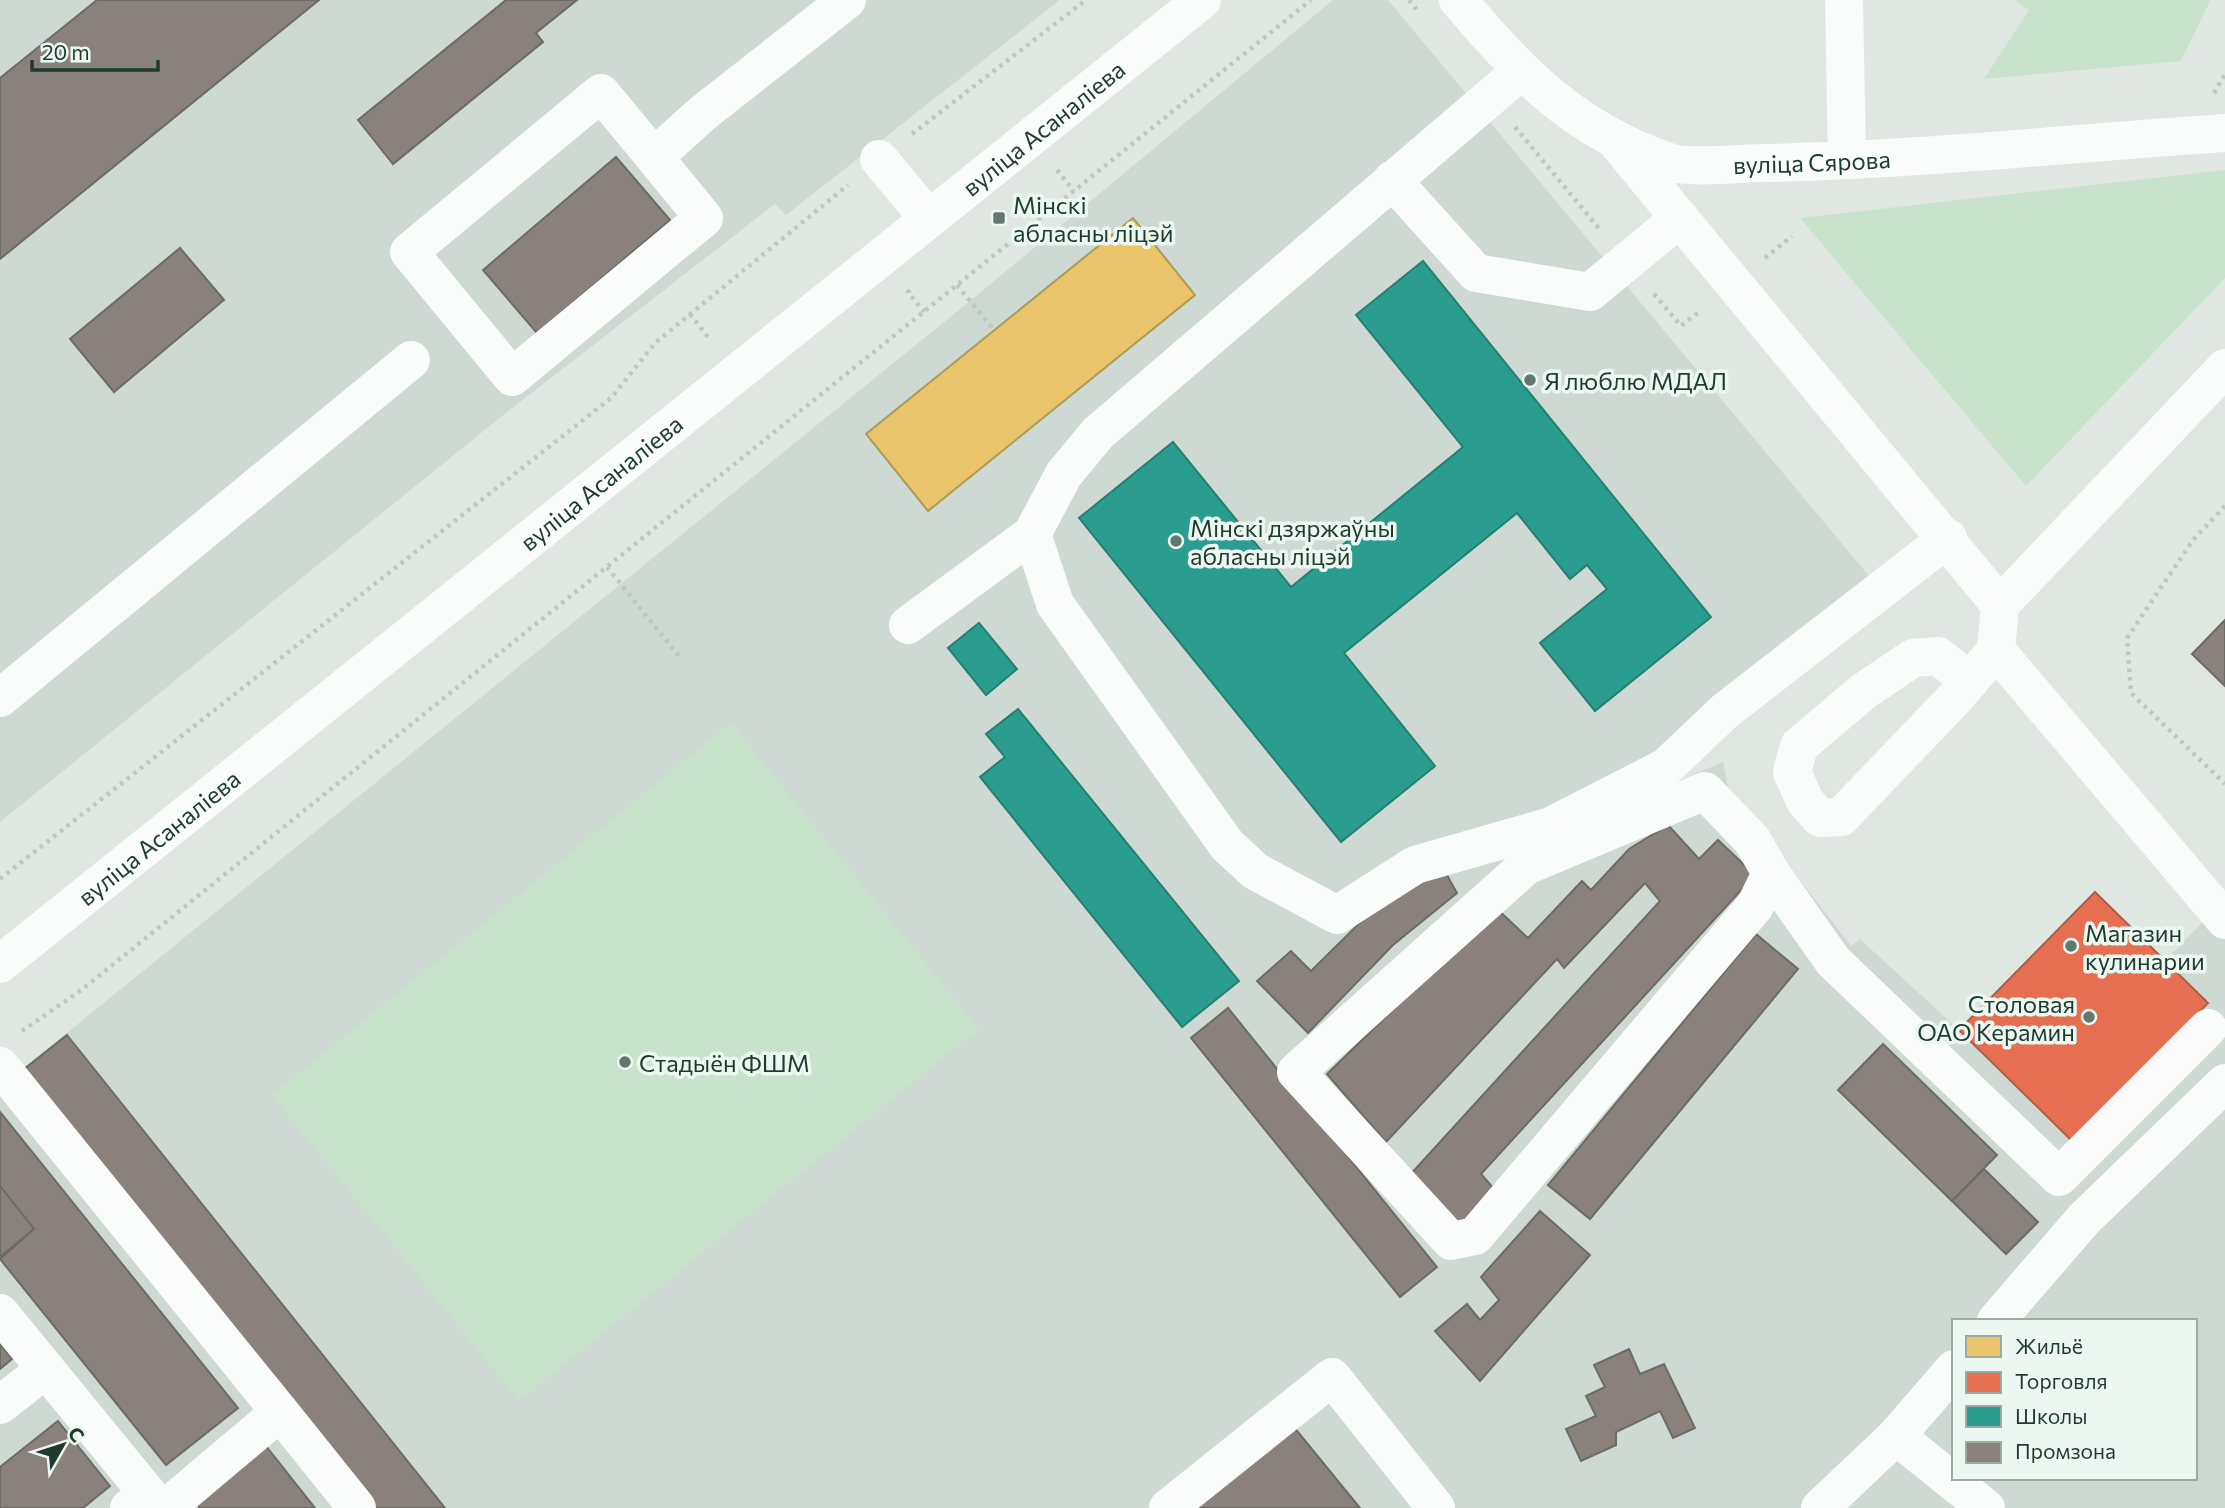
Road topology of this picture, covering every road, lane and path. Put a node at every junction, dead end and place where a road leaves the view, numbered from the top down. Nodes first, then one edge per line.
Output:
1 (847, 0) edge
2 (1086, 0) edge
3 (1202, 0) edge
4 (1311, 0) edge
5 (1458, 0) edge
6 (1844, 0) edge
7 (1521, 71) junction
8 (2225, 74) edge
9 (1490, 97) junction
10 (2217, 118) edge
11 (1616, 140) junction
12 (654, 157) junction
13 (879, 159) junction
14 (1847, 159) junction
15 (1058, 170) dead end
16 (1392, 180) junction
17 (1561, 184) dead end
18 (1074, 191) junction
19 (928, 218) junction
20 (1680, 218) junction
21 (957, 285) junction
22 (908, 292) dead end
23 (924, 312) junction
24 (995, 330) dead end
25 (411, 360) dead end
26 (2225, 368) edge
27 (2225, 506) edge
28 (1032, 534) junction
29 (1948, 538) junction
30 (607, 567) junction
31 (2000, 604) junction
32 (908, 625) dead end
33 (1996, 650) junction
34 (682, 660) dead end
35 (1970, 681) junction
36 (0, 698) edge
37 (1688, 747) junction
38 (2225, 784) edge
39 (1705, 791) junction
40 (1771, 873) junction
41 (0, 878) edge
42 (2225, 920) edge
43 (2, 958) edge
44 (2208, 1028) dead end
45 (6, 1052) edge
46 (2225, 1083) edge
47 (0, 1313) edge
48 (1998, 1319) edge
49 (46, 1369) junction
50 (1952, 1372) edge
51 (0, 1405) edge
52 (279, 1412) junction
53 (1896, 1436) junction
54 (151, 1504) edge
55 (357, 1508) edge
56 (1168, 1508) edge
57 (1436, 1508) edge
58 (1820, 1508) edge
59 (1986, 1508) edge

1 - 12 street
2 - 13 path
3 - 19 street, вуліца Асаналіева
4 - 18 path
5 - 7 street, вуліца Сярова
6 - 14 street
7 - 9 street
7 - 11 street, вуліца Сярова
8 - 10 path
9 - 16 street
9 - 17 path
10 - 14 street, вуліца Сярова
11 - 14 street, вуліца Сярова
11 - 20 street
12 - 12 street
13 - 19 street
13 - 41 path
15 - 18 path
16 - 20 street
16 - 28 street
18 - 21 path
19 - 43 street, вуліца Асаналіева
20 - 29 street
21 - 23 path
21 - 24 path
22 - 23 path
23 - 30 path
25 - 36 street
26 - 31 street
27 - 38 path
28 - 32 street
28 - 37 street
29 - 31 street
29 - 37 street
30 - 34 path
30 - 45 path
31 - 33 street
33 - 35 street
33 - 42 street
35 - 35 street
37 - 39 street
39 - 40 street
39 - 40 street
40 - 44 street
45 - 52 street
46 - 48 street
47 - 49 street
49 - 51 street
49 - 54 street
50 - 53 street
52 - 54 street
52 - 55 street
53 - 58 street
53 - 59 street
56 - 57 street

